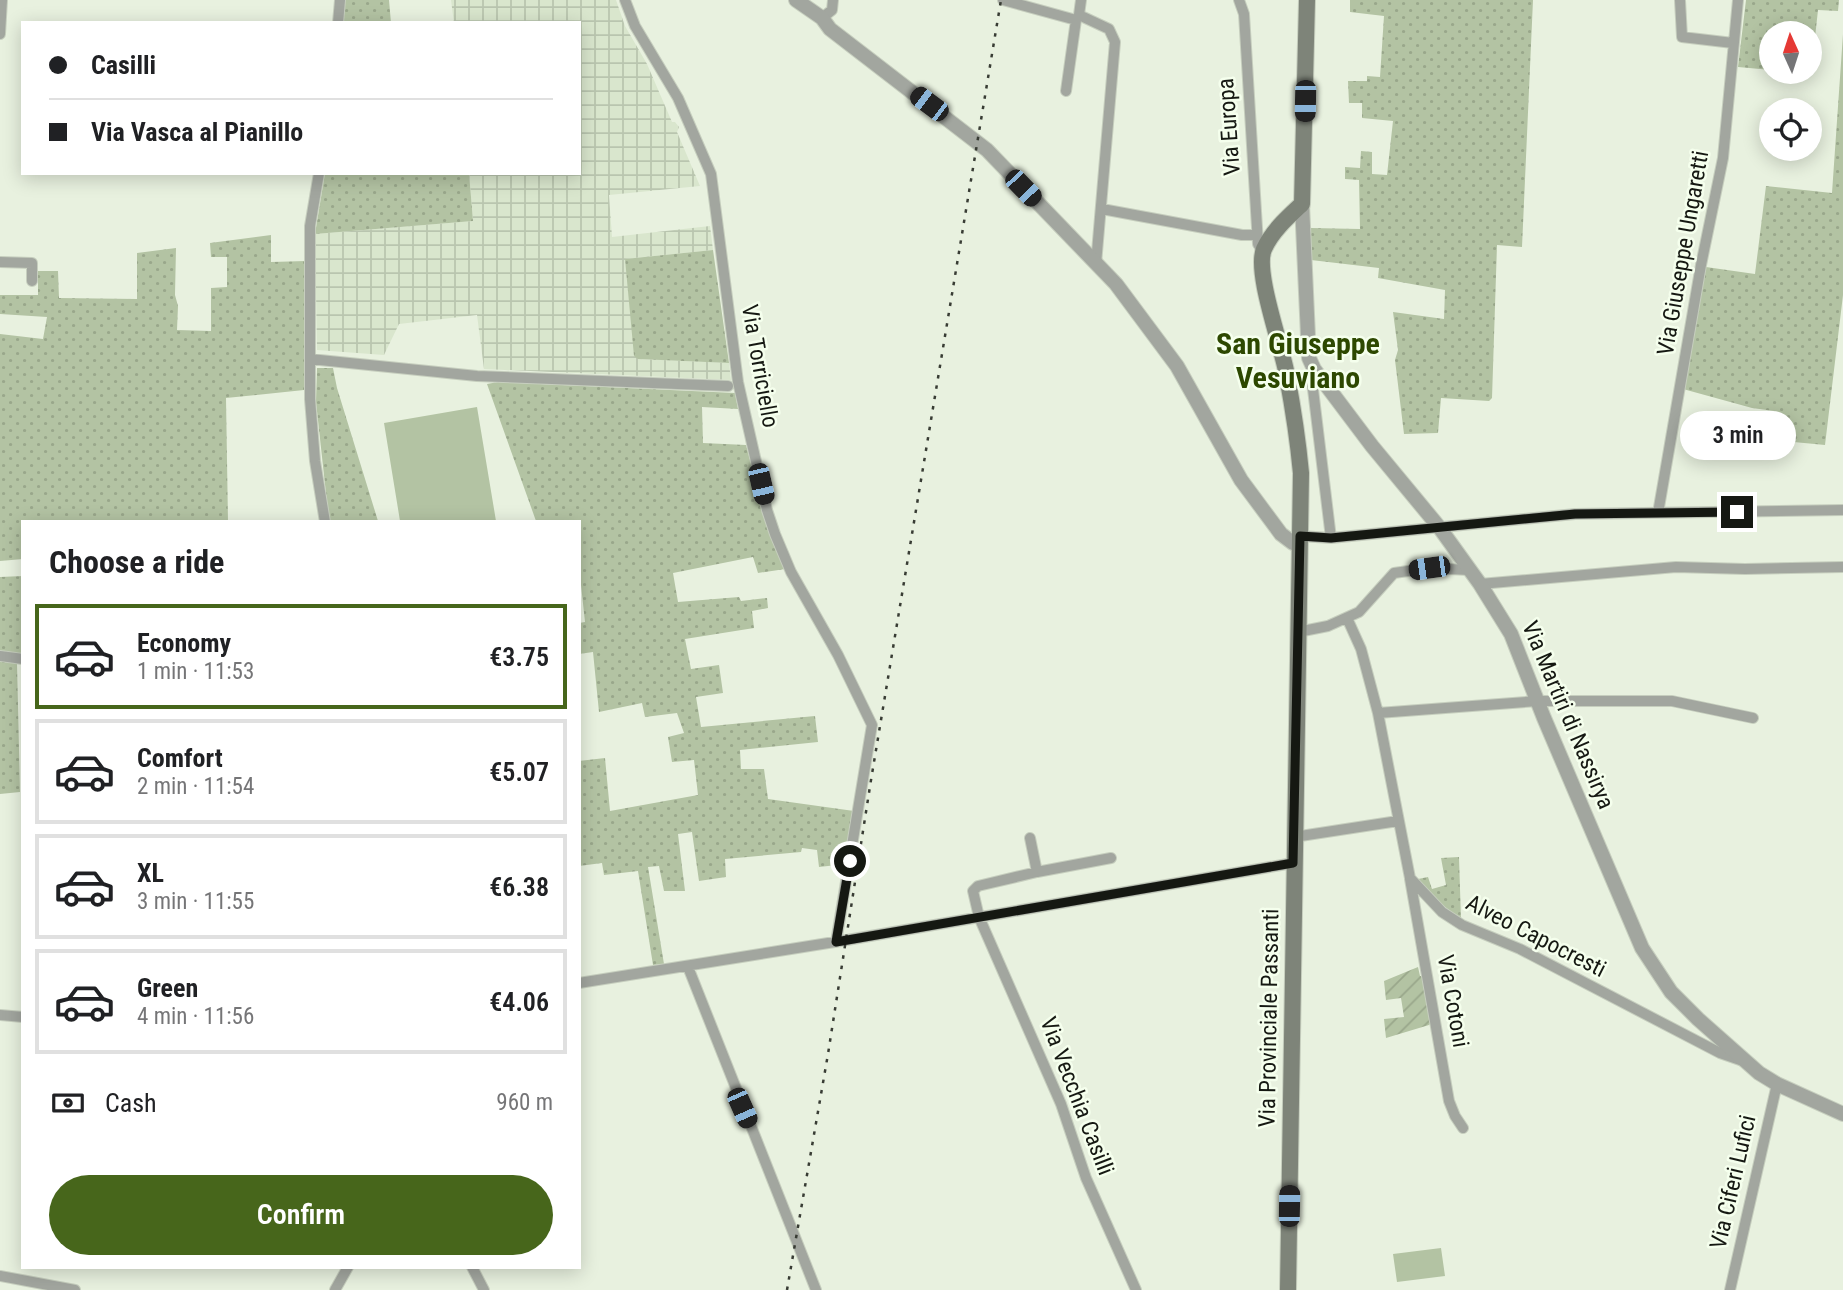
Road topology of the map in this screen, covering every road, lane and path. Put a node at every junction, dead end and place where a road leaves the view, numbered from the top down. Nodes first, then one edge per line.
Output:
1 (2, 0) edge
2 (340, 0) edge
3 (625, 0) edge
4 (796, 0) edge
5 (833, 0) edge
6 (1003, 0) edge
7 (1081, 0) edge
8 (1239, 0) edge
9 (1307, 0) edge
10 (1681, 0) edge
11 (1738, 0) edge
12 (1077, 17) junction
13 (822, 18) junction
14 (338, 21) edge
15 (0, 34) edge
16 (1733, 43) junction
17 (1066, 91) dead end
18 (319, 175) edge
19 (1303, 204) junction
20 (1102, 209) junction
21 (1260, 243) junction
22 (0, 262) edge
23 (1096, 264) junction
24 (32, 281) dead end
25 (310, 359) junction
26 (1314, 369) junction
27 (728, 386) dead end
28 (1843, 510) edge
29 (1658, 513) junction
30 (325, 520) edge
31 (1439, 527) junction
32 (1331, 538) junction
33 (1300, 540) junction
34 (1843, 567) edge
35 (1469, 570) junction
36 (1480, 584) junction
37 (1346, 618) junction
38 (1298, 632) junction
39 (0, 656) edge
40 (21, 659) edge
41 (1538, 701) junction
42 (1378, 713) junction
43 (1753, 718) dead end
44 (1398, 821) junction
45 (1294, 837) junction
46 (1030, 838) dead end
47 (1111, 858) dead end
48 (1293, 863) junction
49 (1037, 872) junction
50 (1409, 878) junction
51 (979, 917) junction
52 (836, 942) junction
53 (688, 967) junction
54 (581, 983) edge
55 (0, 1015) edge
56 (21, 1017) edge
57 (1745, 1062) junction
58 (1777, 1084) junction
59 (1843, 1114) edge
60 (1463, 1128) dead end
61 (347, 1269) edge
62 (473, 1269) edge
63 (0, 1276) edge
64 (75, 1290) edge
65 (335, 1290) edge
66 (484, 1290) edge
67 (816, 1290) edge
68 (1136, 1290) edge
69 (1288, 1290) edge
70 (1730, 1290) edge

1 - 15 street
2 - 14 street
3 - 52 street, Via Torriciello
4 - 13 street
5 - 13 street
6 - 12 street
7 - 12 street
8 - 21 street, Via Europa
9 - 19 main road
10 - 16 street
11 - 16 street, Via Giuseppe Ungaretti
12 - 17 street
12 - 20 street
13 - 23 street
16 - 29 street, Via Giuseppe Ungaretti
18 - 25 street
19 - 21 main road
19 - 26 street, Via Martiri di Nassirya
20 - 21 street
20 - 23 street
21 - 33 main road, Via Provinciale Passanti
22 - 24 street
23 - 33 street
25 - 27 street, Via Torriciello
25 - 30 street
26 - 31 street, Via Martiri di Nassirya
26 - 32 street
28 - 29 street
29 - 31 street
31 - 32 street
31 - 35 street, Via Martiri di Nassirya
32 - 33 street
33 - 38 main road, Via Provinciale Passanti
34 - 36 street
35 - 36 street, Via Martiri di Nassirya
35 - 37 street
36 - 41 street, Via Martiri di Nassirya
37 - 38 street
37 - 42 street
38 - 45 main road, Via Provinciale Passanti
39 - 40 street
41 - 42 street
41 - 43 street
41 - 57 street, Via Martiri di Nassirya
42 - 44 street
44 - 45 street
44 - 50 street
45 - 48 main road, Via Provinciale Passanti
46 - 49 street
47 - 49 street
48 - 51 street
48 - 69 main road, Via Provinciale Passanti
49 - 51 street
50 - 57 street, Alveo Capocresti
50 - 60 street, Via Cotoni
51 - 52 street
51 - 68 street, Via Vecchia Casilli
52 - 53 street
53 - 54 street
53 - 67 street
55 - 56 street
57 - 58 street, Via Martiri di Nassirya
58 - 59 street, Via Martiri di Nassirya
58 - 70 street, Via Ciferi Lufici
61 - 65 street
62 - 66 street
63 - 64 street

